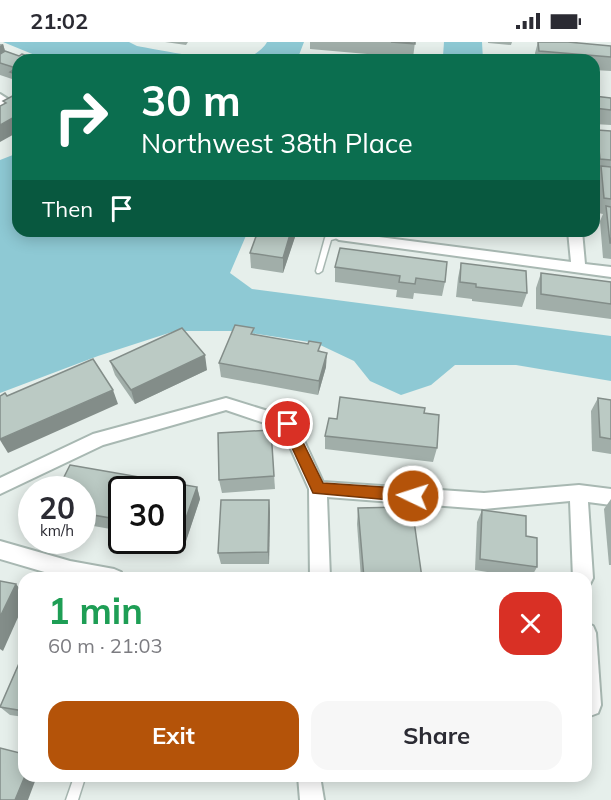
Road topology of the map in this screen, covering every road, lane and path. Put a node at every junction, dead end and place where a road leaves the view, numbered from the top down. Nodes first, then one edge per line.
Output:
1 (0, 97) edge
2 (0, 104) edge
3 (331, 237) edge
4 (361, 237) edge
5 (576, 237) edge
6 (578, 267) junction
7 (319, 271) dead end
8 (611, 272) edge
9 (0, 486) edge
10 (318, 489) junction
11 (579, 493) junction
12 (611, 497) edge
13 (0, 549) edge
14 (81, 572) edge
15 (320, 572) edge
16 (584, 572) edge
17 (78, 782) edge
18 (310, 782) edge
19 (72, 800) edge
20 (312, 800) edge

1 - 2 street
3 - 7 lane
4 - 6 street
5 - 6 street
6 - 8 street
9 - 10 street
10 - 11 street
10 - 15 street
11 - 12 street
11 - 16 street
13 - 14 street
17 - 19 lane
18 - 20 street

